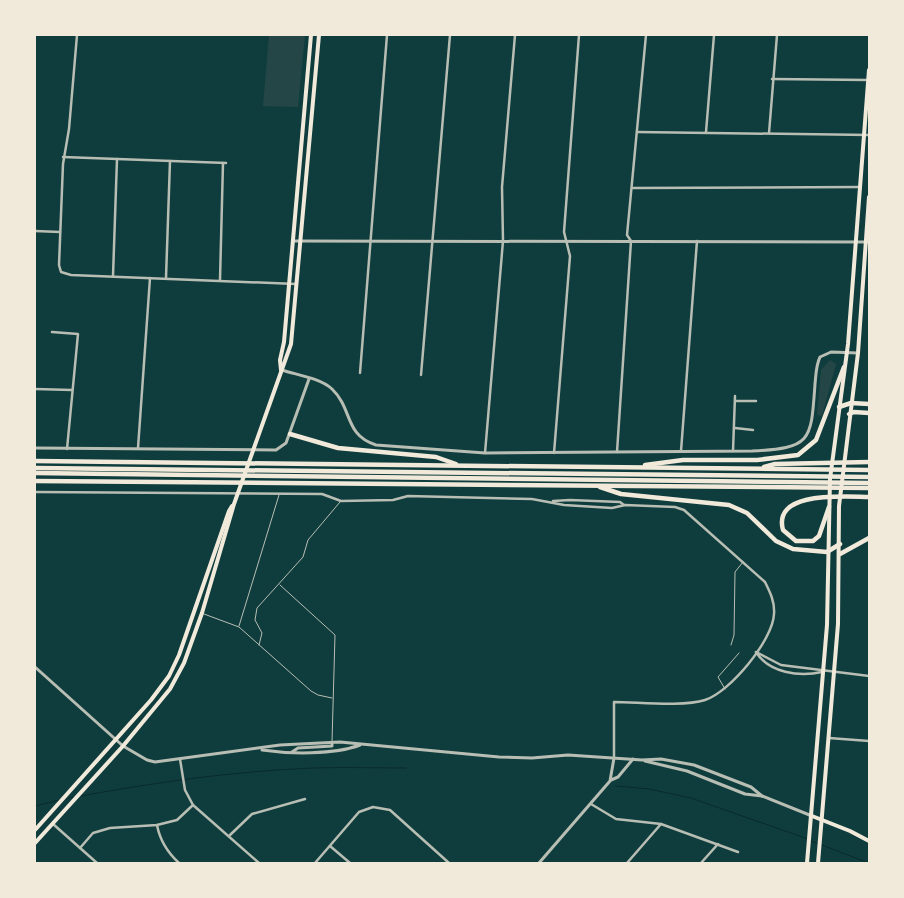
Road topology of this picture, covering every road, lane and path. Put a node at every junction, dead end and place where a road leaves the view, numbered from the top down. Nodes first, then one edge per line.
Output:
1 (77, 35) edge
2 (311, 35) edge
3 (319, 35) edge
4 (387, 35) edge
5 (450, 35) edge
6 (515, 35) edge
7 (579, 35) edge
8 (646, 35) edge
9 (714, 35) edge
10 (777, 35) edge
11 (869, 70) edge
12 (772, 79) junction
13 (868, 80) edge
14 (637, 132) junction
15 (706, 132) junction
16 (769, 133) junction
17 (864, 134) junction
18 (869, 136) edge
19 (63, 157) junction
20 (118, 159) junction
21 (170, 161) junction
22 (859, 187) junction
23 (633, 188) junction
24 (869, 197) edge
25 (35, 231) edge
26 (60, 232) junction
27 (293, 241) junction
28 (301, 241) junction
29 (371, 241) junction
30 (433, 241) junction
31 (503, 241) junction
32 (568, 241) junction
33 (631, 241) junction
34 (697, 242) junction
35 (856, 242) junction
36 (867, 242) edge
37 (112, 276) junction
38 (150, 278) junction
39 (166, 278) junction
40 (220, 280) junction
41 (290, 283) junction
42 (298, 284) junction
43 (52, 332) dead end
44 (847, 352) junction
45 (858, 354) junction
46 (844, 367) junction
47 (281, 370) junction
48 (360, 373) dead end
49 (421, 375) dead end
50 (309, 379) junction
51 (35, 390) edge
52 (72, 390) junction
53 (735, 396) dead end
54 (736, 401) junction
55 (756, 401) dead end
56 (851, 403) junction
57 (869, 404) edge
58 (839, 407) junction
59 (849, 414) junction
60 (869, 414) edge
61 (735, 428) junction
62 (753, 430) dead end
63 (290, 434) junction
64 (35, 448) edge
65 (67, 449) junction
66 (138, 450) junction
67 (681, 451) junction
68 (733, 451) junction
69 (617, 452) junction
70 (485, 453) junction
71 (554, 453) junction
72 (35, 461) edge
73 (869, 462) edge
74 (460, 466) junction
75 (624, 467) junction
76 (825, 467) junction
77 (35, 468) edge
78 (869, 470) edge
79 (35, 473) edge
80 (869, 477) edge
81 (35, 481) edge
82 (869, 483) edge
83 (594, 485) junction
84 (823, 485) junction
85 (848, 486) junction
86 (869, 488) edge
87 (35, 492) edge
88 (279, 494) junction
89 (869, 498) edge
90 (341, 501) junction
91 (552, 501) junction
92 (234, 504) junction
93 (625, 505) junction
94 (829, 506) junction
95 (869, 538) edge
96 (840, 544) junction
97 (827, 552) junction
98 (840, 554) junction
99 (743, 562) junction
100 (280, 585) junction
101 (194, 611) junction
102 (202, 613) junction
103 (239, 627) junction
104 (259, 645) junction
105 (730, 645) dead end
106 (756, 652) junction
107 (739, 653) dead end
108 (35, 667) edge
109 (823, 672) junction
110 (833, 673) junction
111 (869, 676) edge
112 (726, 689) junction
113 (333, 698) junction
114 (828, 738) junction
115 (117, 739) junction
116 (869, 741) edge
117 (332, 743) junction
118 (280, 745) junction
119 (360, 745) junction
120 (123, 746) junction
121 (259, 749) junction
122 (266, 750) junction
123 (292, 752) junction
124 (614, 758) junction
125 (180, 759) junction
126 (633, 759) junction
127 (642, 760) junction
128 (610, 781) junction
129 (762, 796) junction
130 (305, 799) dead end
131 (590, 804) junction
132 (193, 805) junction
133 (812, 816) junction
134 (823, 819) junction
135 (52, 824) junction
136 (661, 824) junction
137 (157, 825) junction
138 (35, 830) edge
139 (230, 835) junction
140 (869, 841) edge
141 (35, 843) edge
142 (718, 844) junction
143 (330, 846) junction
144 (80, 848) junction
145 (738, 852) dead end
146 (97, 863) edge
147 (179, 863) edge
148 (259, 863) edge
149 (315, 863) edge
150 (350, 863) edge
151 (449, 863) edge
152 (539, 863) edge
153 (627, 863) edge
154 (701, 863) edge
155 (807, 863) edge
156 (818, 863) edge

1 - 19 street
2 - 27 main road
3 - 28 main road
4 - 29 street
5 - 30 street
6 - 31 street
7 - 32 street
8 - 14 street
9 - 15 street
10 - 12 street
11 - 13 main road
12 - 13 street
12 - 16 street
13 - 17 main road
14 - 15 street
14 - 23 street
15 - 16 street
16 - 17 street
17 - 18 street
17 - 22 main road
19 - 20 street
19 - 26 street
20 - 21 street
20 - 37 street
21 - 39 street
21 - 40 street
22 - 23 street
22 - 35 main road
23 - 33 street
24 - 36 main road
25 - 26 street
26 - 37 street
27 - 28 street
27 - 41 main road
28 - 29 street
28 - 42 main road
29 - 30 street
29 - 48 street
30 - 31 street
30 - 49 street
31 - 32 street
31 - 70 street
32 - 33 street
32 - 71 street
33 - 34 street
33 - 69 street
34 - 35 street
34 - 67 street
35 - 36 street
35 - 44 main road
36 - 45 main road
37 - 38 street
38 - 39 street
38 - 66 street
39 - 40 street
40 - 41 street
41 - 42 street
41 - 47 main road
42 - 47 main road
43 - 52 street
44 - 45 street
44 - 46 main road
44 - 68 street
45 - 56 main road
46 - 58 main road
46 - 75 highway
47 - 50 street
47 - 92 main road
50 - 63 street
50 - 70 street
51 - 52 street
52 - 65 street
53 - 54 street
54 - 55 street
54 - 61 street
56 - 57 highway
56 - 58 highway
56 - 59 main road
58 - 94 main road
59 - 60 highway
59 - 96 main road
61 - 62 street
61 - 68 street
63 - 66 street
63 - 74 highway
64 - 65 street
65 - 66 street
67 - 68 street
67 - 69 street
69 - 71 street
70 - 71 street
72 - 74 highway
73 - 76 highway
74 - 75 highway
75 - 76 highway
76 - 78 highway
77 - 80 highway
79 - 84 highway
81 - 83 highway
82 - 85 highway
83 - 84 highway
83 - 97 highway
84 - 85 highway
85 - 86 highway
87 - 88 street
88 - 90 street
88 - 103 lane
89 - 94 highway
90 - 91 street
90 - 100 lane
91 - 93 street
91 - 93 street
92 - 101 main road
92 - 102 main road
93 - 99 street
94 - 97 main road
95 - 98 highway
96 - 97 highway
96 - 98 main road
97 - 109 main road
98 - 110 main road
99 - 105 lane
99 - 106 street
100 - 104 lane
100 - 113 lane
101 - 102 lane
101 - 115 main road
102 - 103 lane
102 - 120 main road
103 - 104 lane
104 - 113 lane
106 - 109 street
106 - 109 street
106 - 112 street
107 - 112 lane
108 - 115 street
109 - 110 street
109 - 133 main road
110 - 111 street
110 - 114 main road
112 - 124 street
113 - 117 lane
114 - 116 street
114 - 134 main road
115 - 120 street
115 - 138 main road
117 - 118 street
117 - 119 street
117 - 123 street
118 - 121 street
118 - 122 street
119 - 123 street
119 - 124 street
120 - 125 street
120 - 135 main road
121 - 122 street
121 - 125 street
122 - 123 street
124 - 126 street
124 - 128 street
125 - 132 street
126 - 127 street
126 - 128 street
127 - 129 street
127 - 129 street
128 - 131 street
129 - 133 street
130 - 139 street
131 - 136 street
131 - 152 street
132 - 137 street
132 - 139 street
133 - 134 main road
133 - 155 main road
134 - 140 main road
134 - 156 main road
135 - 141 main road
135 - 144 street
136 - 142 street
136 - 153 street
137 - 144 street
137 - 147 street
139 - 148 street
142 - 145 street
142 - 154 street
143 - 149 street
143 - 150 street
143 - 151 street
144 - 146 street

